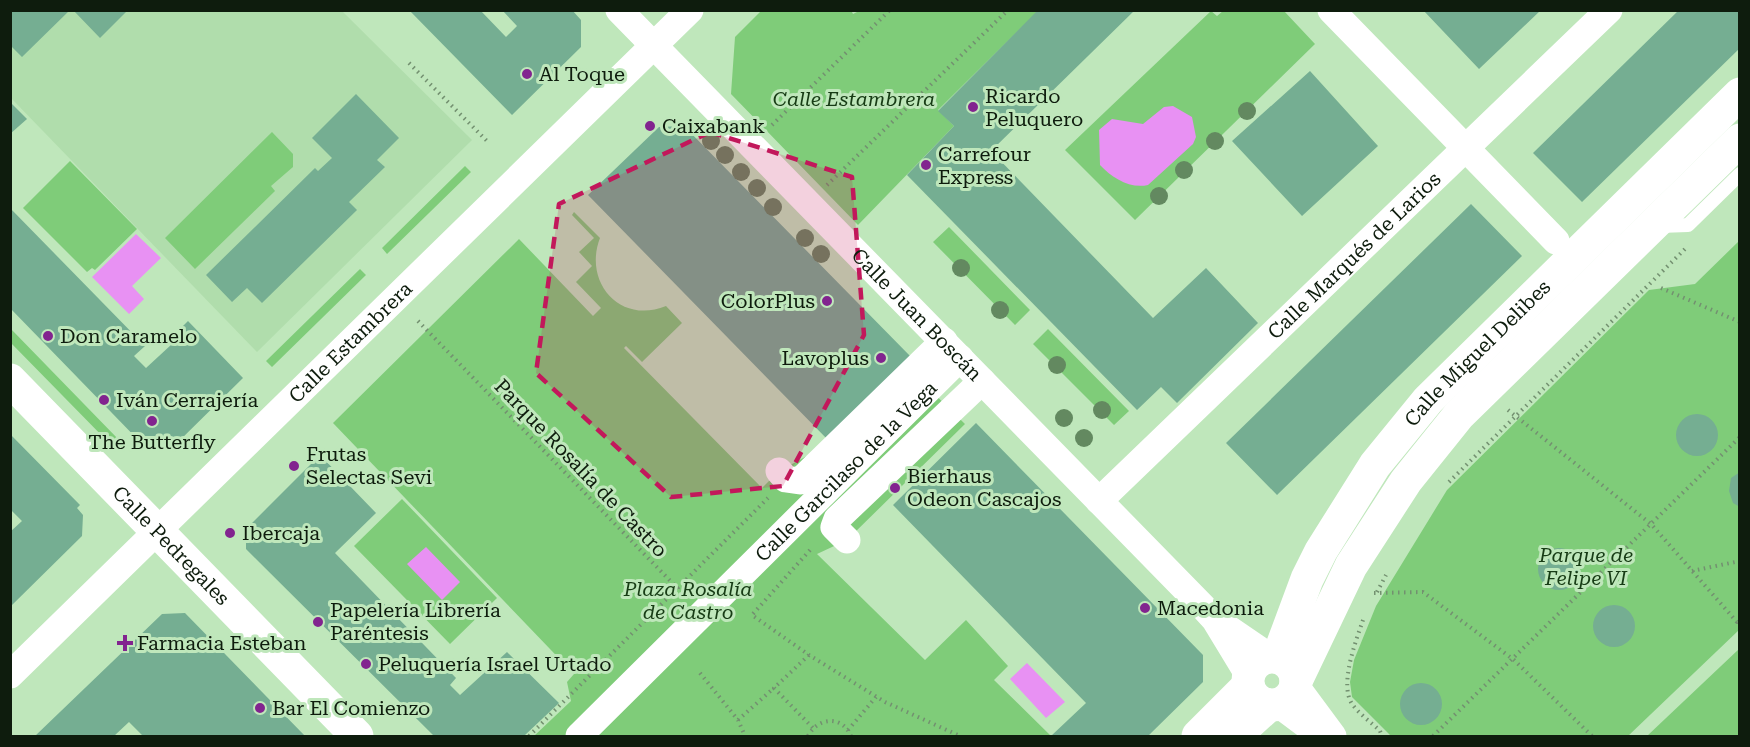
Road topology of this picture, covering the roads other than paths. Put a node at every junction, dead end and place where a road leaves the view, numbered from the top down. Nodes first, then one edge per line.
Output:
1 (619, 10) edge
2 (690, 10) edge
3 (1331, 10) edge
4 (1609, 10) edge
5 (653, 46) junction
6 (1740, 94) edge
7 (1740, 140) edge
8 (1466, 148) junction
9 (1740, 174) edge
10 (1651, 227) junction
11 (1556, 241) dead end
12 (952, 350) junction
13 (10, 380) edge
14 (982, 381) junction
15 (782, 475) road end
16 (1099, 501) junction
17 (841, 533) road end
18 (158, 534) junction
19 (10, 675) edge
20 (1273, 682) junction
21 (357, 736) edge
22 (579, 736) edge
23 (1198, 736) edge
24 (1235, 736) edge
25 (1321, 736) edge
26 (1334, 736) edge

1 - 5 street, Calle Juan Boscán
2 - 5 street, Calle Estambrera
3 - 8 street
4 - 8 street, Calle Marqués de Larios
5 - 12 street, Calle Juan Boscán
5 - 18 street, Calle Estambrera
6 - 20 main road, Calle Miguel Delibes
7 - 10 main road, Calle Miguel Delibes
8 - 11 street
8 - 16 street, Calle Marqués de Larios
9 - 10 lane
10 - 20 main road, Calle Miguel Delibes
12 - 14 street, Calle Juan Boscán
12 - 15 street, Calle Garcilaso de la Vega
12 - 22 street, Calle Garcilaso de la Vega
13 - 18 main road, Calle Pedregales
14 - 16 street, Calle Juan Boscán
14 - 17 street, Calle Garcilaso de la Vega
16 - 20 street, Calle Juan Boscán
18 - 19 street, Calle Estambrera
18 - 21 main road, Calle Pedregales
20 - 23 main road
20 - 24 main road
20 - 25 street, Calle Juan Boscán
20 - 26 street, Calle Juan Boscán

